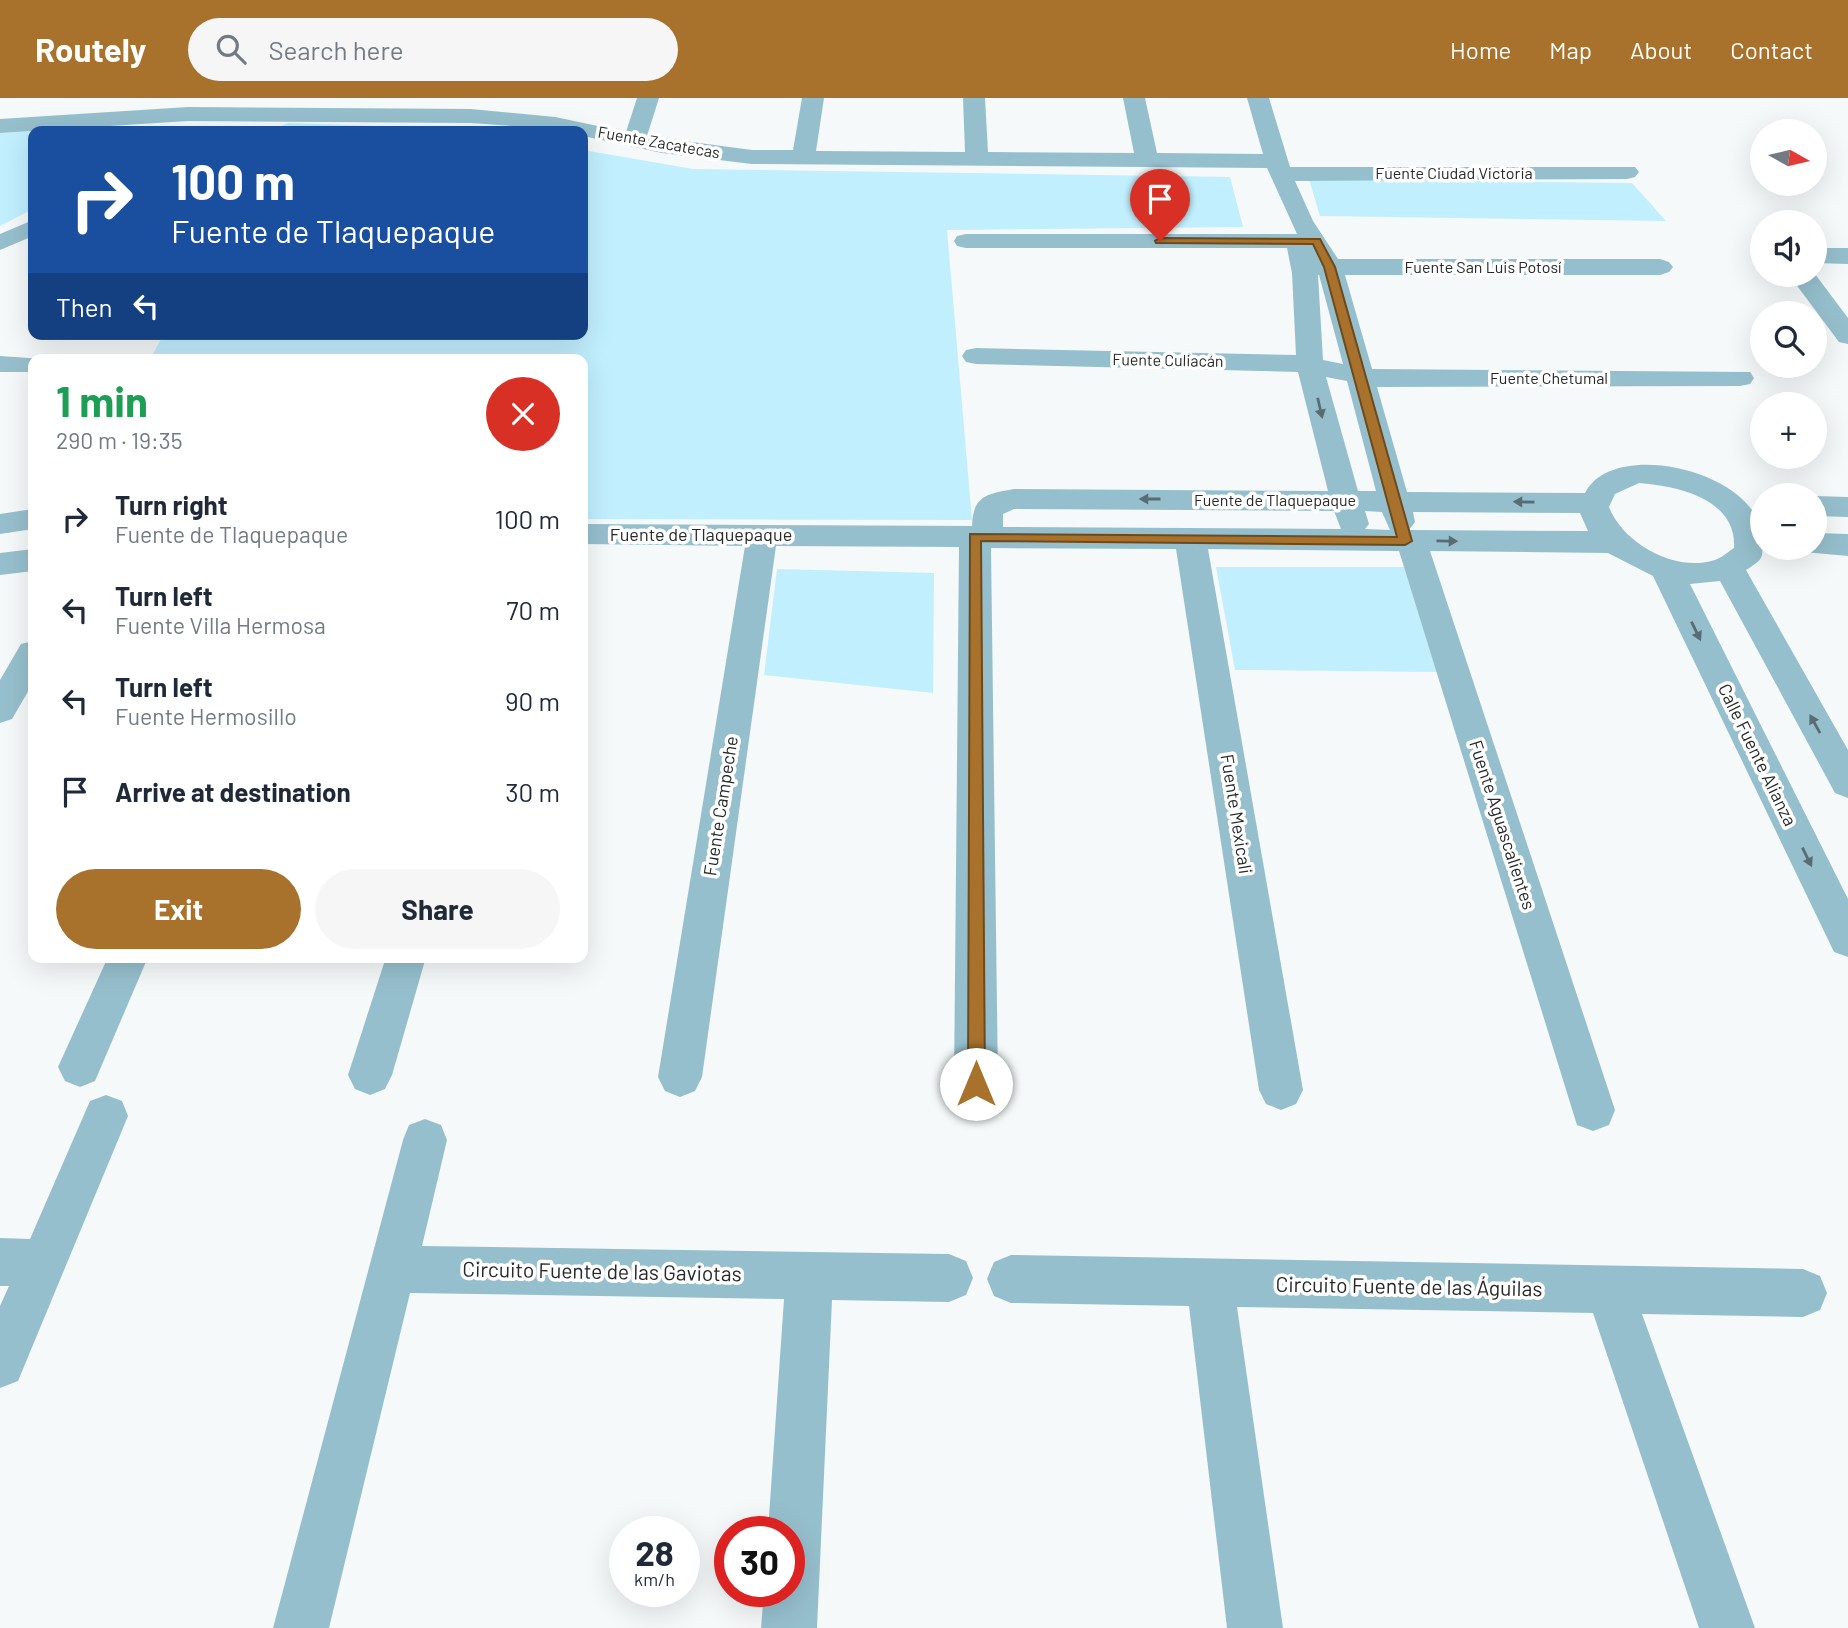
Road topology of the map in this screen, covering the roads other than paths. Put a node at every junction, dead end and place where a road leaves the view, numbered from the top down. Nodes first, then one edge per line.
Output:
1 (122, 98) edge
2 (297, 98) edge
3 (648, 98) edge
4 (813, 98) edge
5 (974, 98) edge
6 (1135, 98) edge
7 (1258, 98) edge
8 (476, 107) edge
9 (274, 113) junction
10 (104, 121) junction
11 (0, 126) edge
12 (247, 126) edge
13 (565, 126) edge
14 (588, 131) edge
15 (635, 140) junction
16 (803, 158) junction
17 (977, 159) junction
18 (1147, 160) junction
19 (1278, 167) junction
20 (1627, 172) dead end
21 (28, 229) edge
22 (966, 241) dead end
23 (0, 243) edge
24 (1310, 248) junction
25 (0, 250) edge
26 (28, 250) edge
27 (1827, 256) edge
28 (1848, 256) edge
29 (1660, 267) dead end
30 (1811, 287) edge
31 (1848, 335) edge
32 (976, 356) dead end
33 (0, 364) edge
34 (28, 364) edge
35 (1310, 364) junction
36 (1358, 376) junction
37 (1740, 378) dead end
38 (1346, 500) junction
39 (1394, 500) junction
40 (1593, 503) junction
41 (1748, 506) edge
42 (1827, 506) edge
43 (1848, 507) edge
44 (28, 520) edge
45 (0, 524) edge
46 (1750, 530) edge
47 (588, 534) edge
48 (762, 535) junction
49 (981, 537) junction
50 (1190, 539) junction
51 (1358, 539) junction
52 (1408, 541) junction
53 (1613, 542) junction
54 (1827, 544) edge
55 (1848, 545) edge
56 (1750, 552) edge
57 (28, 561) edge
58 (0, 564) edge
59 (1666, 569) junction
60 (1729, 569) junction
61 (28, 662) edge
62 (0, 710) edge
63 (1848, 783) edge
64 (1848, 940) edge
65 (125, 963) edge
66 (404, 963) edge
67 (80, 1067) dead end
68 (370, 1075) dead end
69 (680, 1077) dead end
70 (976, 1084) dead end
71 (1281, 1090) dead end
72 (1593, 1110) dead end
73 (106, 1116) dead end
74 (425, 1140) dead end
75 (21, 1263) edge
76 (394, 1269) junction
77 (809, 1276) junction
78 (949, 1278) dead end
79 (1011, 1279) dead end
80 (1210, 1283) junction
81 (1609, 1290) junction
82 (1803, 1293) dead end
83 (0, 1363) edge
84 (301, 1628) edge
85 (789, 1628) edge
86 (1255, 1628) edge
87 (1727, 1628) edge

1 - 10 street
2 - 9 street
3 - 15 street
4 - 16 street
5 - 17 street
6 - 18 street
7 - 19 street, Fuente Aguascalientes
8 - 9 street, Fuente Zacatecas
8 - 13 street, Fuente Zacatecas
9 - 10 street, Fuente Zacatecas
9 - 12 street
10 - 11 street, Fuente Zacatecas
14 - 15 street, Fuente Zacatecas
15 - 16 street, Fuente Zacatecas
16 - 17 street, Fuente Zacatecas
17 - 18 street, Fuente Zacatecas
18 - 19 street, Fuente Zacatecas
19 - 20 street, Fuente Ciudad Victoria
19 - 24 street, Fuente Aguascalientes
21 - 23 street
22 - 24 street, Fuente San Luis Potosí
24 - 29 street, Fuente San Luis Potosí
24 - 35 street
24 - 36 street, Fuente Aguascalientes
25 - 26 street
27 - 28 street
30 - 31 street
32 - 35 street, Fuente Culiacán
33 - 34 street
35 - 36 street, Fuente Culiacán
35 -> 38 street
36 - 37 street, Fuente Chetumal
36 - 39 street, Fuente Aguascalientes
38 - 39 street, Fuente de Tlaquepaque
38 -> 49 street, Fuente de Tlaquepaque
38 - 51 street
40 -> 39 street, Fuente de Tlaquepaque
39 - 52 street, Fuente Aguascalientes
40 - 41 street
40 - 53 street
41 - 46 street
42 - 43 street
44 - 45 street
47 - 48 street, Fuente de Tlaquepaque
48 - 49 street, Fuente de Tlaquepaque
48 - 69 street, Fuente Campeche
49 - 50 street, Fuente de Tlaquepaque
49 - 70 street
50 - 51 street, Fuente de Tlaquepaque
50 - 71 street, Fuente Mexicali
51 - 52 street, Fuente de Tlaquepaque
52 -> 53 street, Fuente de Tlaquepaque
52 - 72 street, Fuente Aguascalientes
53 - 59 street
54 - 55 street
56 - 60 street
57 - 58 street
59 - 60 street
59 -> 64 street, Calle Fuente Alianza
63 -> 60 street
61 - 62 street
65 - 67 street
66 - 68 street
73 - 75 street
74 - 76 street
75 - 83 street
76 - 77 street, Circuito Fuente de las Gaviotas
76 - 84 street
77 - 78 street, Circuito Fuente de las Gaviotas
77 - 85 street
79 - 80 street, Circuito Fuente de las Águilas
80 - 81 street, Circuito Fuente de las Águilas
80 - 86 street
81 - 82 street, Circuito Fuente de las Águilas
81 - 87 street

